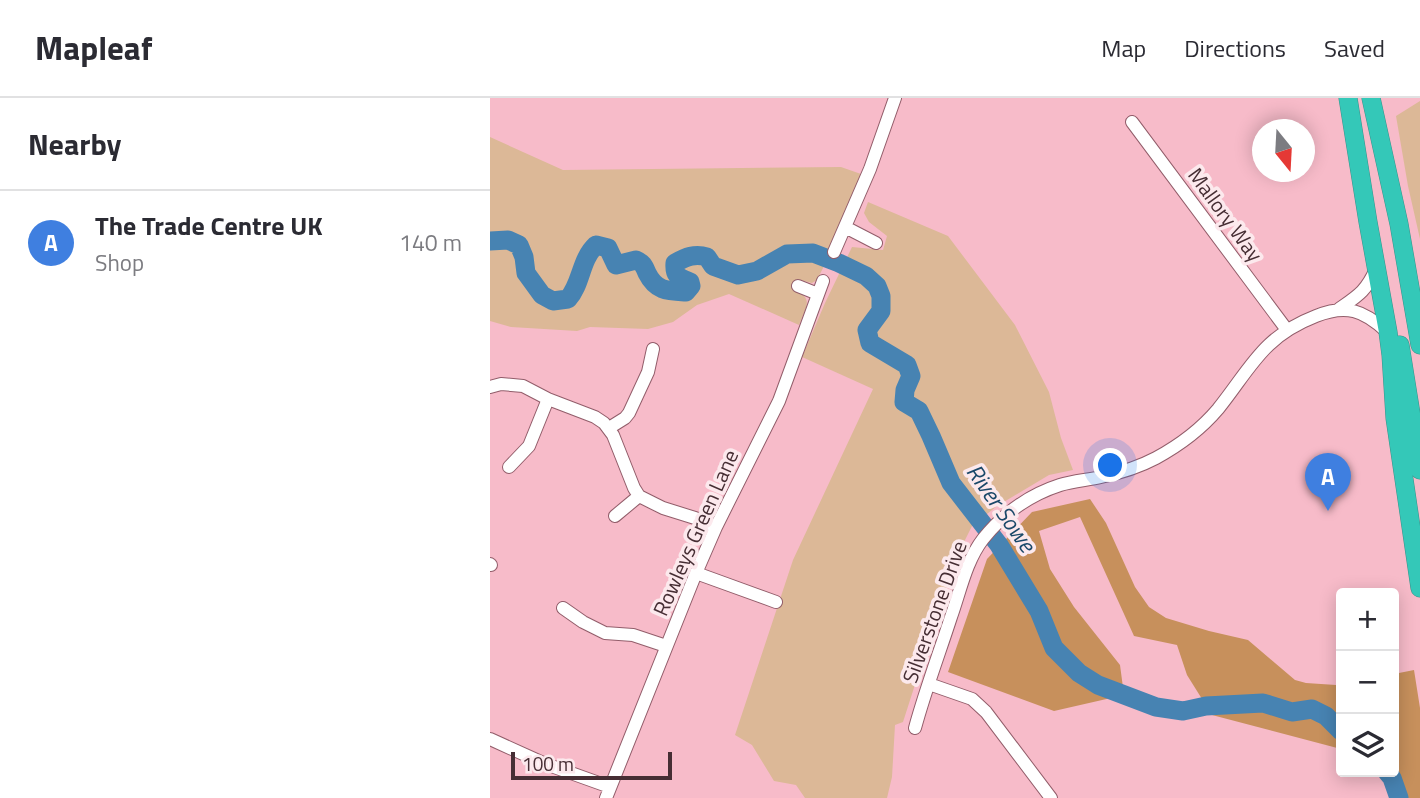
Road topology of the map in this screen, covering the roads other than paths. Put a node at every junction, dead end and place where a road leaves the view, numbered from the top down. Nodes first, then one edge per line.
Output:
1 (895, 98) edge
2 (1350, 98) edge
3 (1371, 98) edge
4 (1132, 122) dead end
5 (845, 227) junction
6 (876, 243) dead end
7 (834, 252) dead end
8 (1376, 268) junction
9 (823, 281) dead end
10 (798, 286) dead end
11 (818, 294) junction
12 (1339, 309) junction
13 (1287, 330) junction
14 (1388, 332) junction
15 (1420, 345) edge
16 (653, 349) dead end
17 (490, 387) edge
18 (548, 399) junction
19 (609, 428) junction
20 (509, 467) dead end
21 (1420, 470) edge
22 (639, 496) junction
23 (615, 516) dead end
24 (716, 527) junction
25 (696, 573) junction
26 (1420, 588) edge
27 (776, 602) dead end
28 (563, 608) dead end
29 (666, 646) junction
30 (929, 684) junction
31 (915, 728) dead end
32 (490, 739) edge
33 (608, 793) edge
34 (1051, 798) edge

1 - 5 street
2 - 8 highway
2 - 21 highway
3 - 15 highway
4 - 13 street, Mallory Way
5 - 6 street
5 - 7 street
8 - 12 street, Silverstone Drive
8 - 14 highway
9 - 11 street, Rowleys Green Lane
10 - 11 street
11 - 24 street, Rowleys Green Lane
12 - 13 street, Silverstone Drive
12 - 14 street
13 - 30 street, Silverstone Drive
14 - 26 highway
16 - 19 street
17 - 18 street
18 - 19 street
18 - 20 street
19 - 22 street
22 - 23 street
22 - 24 street
24 - 25 street, Rowleys Green Lane
25 - 27 street
25 - 29 street, Rowleys Green Lane
28 - 29 street
29 - 33 street, Rowleys Green Lane
30 - 31 street, Silverstone Drive
30 - 34 street
32 - 33 street

